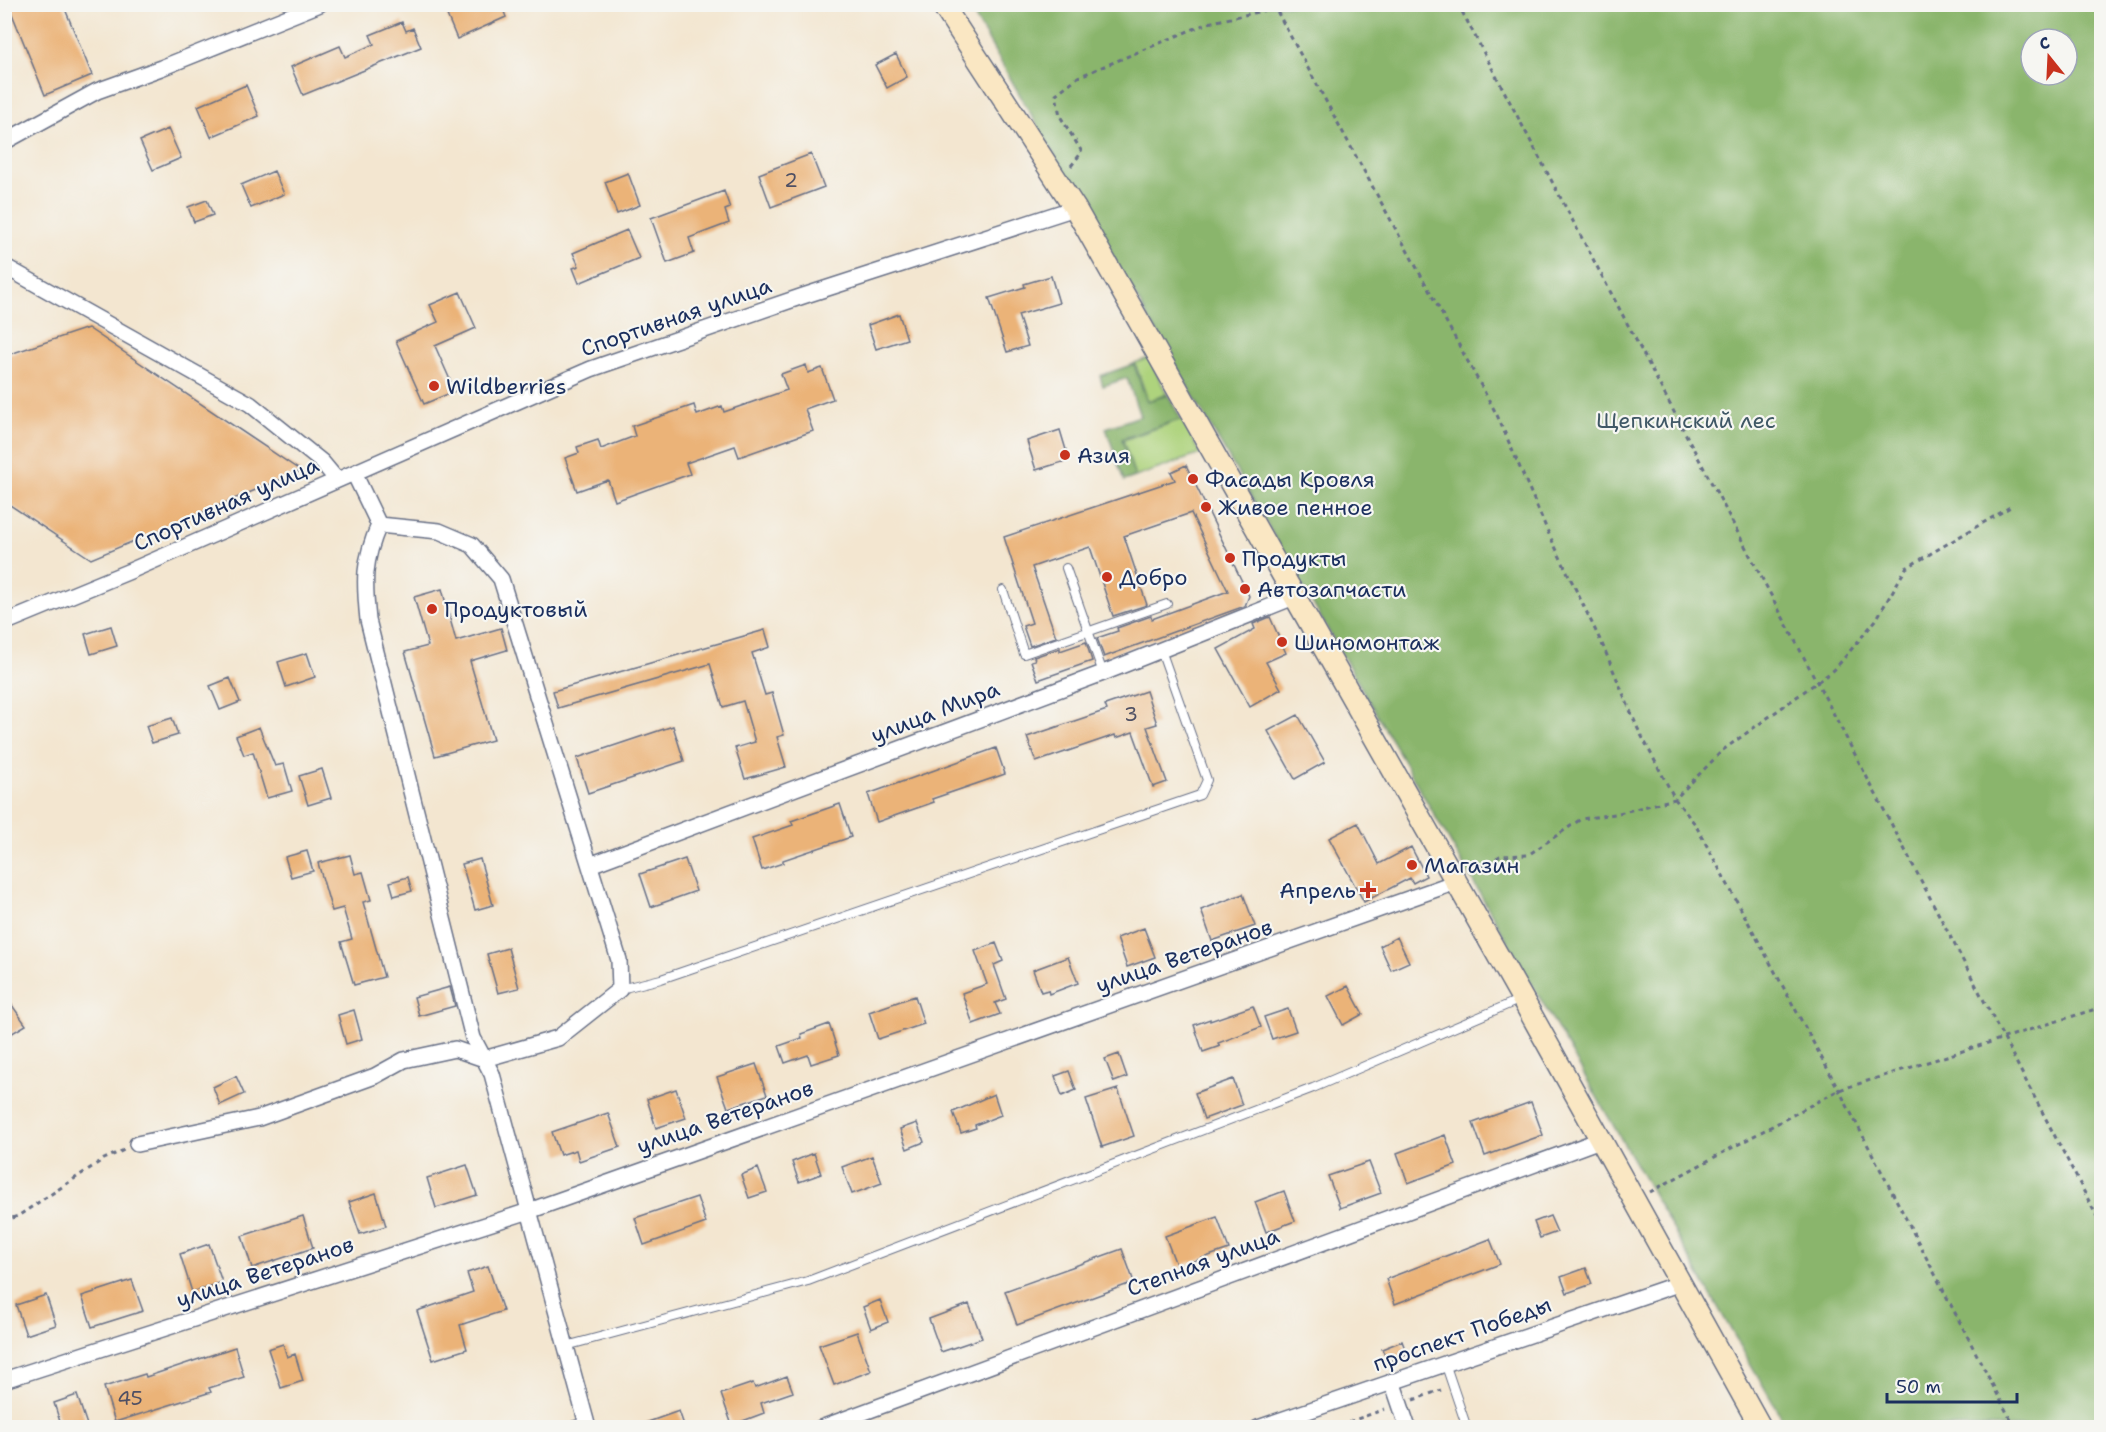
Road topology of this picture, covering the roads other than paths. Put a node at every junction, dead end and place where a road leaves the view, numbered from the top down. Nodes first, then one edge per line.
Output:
1 (320, 4) edge
2 (942, 4) edge
3 (4, 142) edge
4 (1075, 208) junction
5 (4, 267) edge
6 (354, 473) junction
7 (337, 480) junction
8 (379, 525) junction
9 (1066, 568) dead end
10 (1003, 590) dead end
11 (1294, 597) junction
12 (1167, 604) dead end
13 (4, 623) edge
14 (1088, 632) junction
15 (1161, 650) junction
16 (1103, 673) junction
17 (590, 865) junction
18 (1456, 882) junction
19 (620, 989) junction
20 (1522, 998) junction
21 (484, 1059) junction
22 (1600, 1140) junction
23 (137, 1144) road end
24 (529, 1210) junction
25 (1681, 1282) junction
26 (566, 1346) junction
27 (1445, 1363) junction
28 (4, 1380) edge
29 (1392, 1381) junction
30 (587, 1424) edge
31 (567, 1428) edge
32 (821, 1428) edge
33 (1258, 1428) edge
34 (1408, 1428) edge
35 (1467, 1428) edge
36 (1761, 1428) edge

1 - 3 street
2 - 4 main road
4 - 6 street, Спортивная улица
4 - 11 main road
5 - 7 street
6 - 7 street, Спортивная улица
6 - 8 street
7 - 13 street, Спортивная улица
8 - 17 street
8 - 21 street
9 - 14 lane
10 - 14 lane
11 - 15 street, улица Мира
11 - 18 main road
12 - 14 lane
14 - 16 lane
15 - 16 street, улица Мира
15 - 19 lane
16 - 17 street, улица Мира
17 - 19 street
18 - 20 main road
18 - 24 street, улица Ветеранов
19 - 21 street
20 - 22 main road
20 - 26 lane
21 - 23 street
21 - 24 street
22 - 25 main road
22 - 32 street, Степная улица
24 - 26 street
24 - 28 street, улица Ветеранов
25 - 27 street, проспект Победы
25 - 36 main road
26 - 30 street
27 - 29 street, проспект Победы
27 - 35 lane
29 - 33 street, проспект Победы
29 - 34 street
30 - 31 lane

